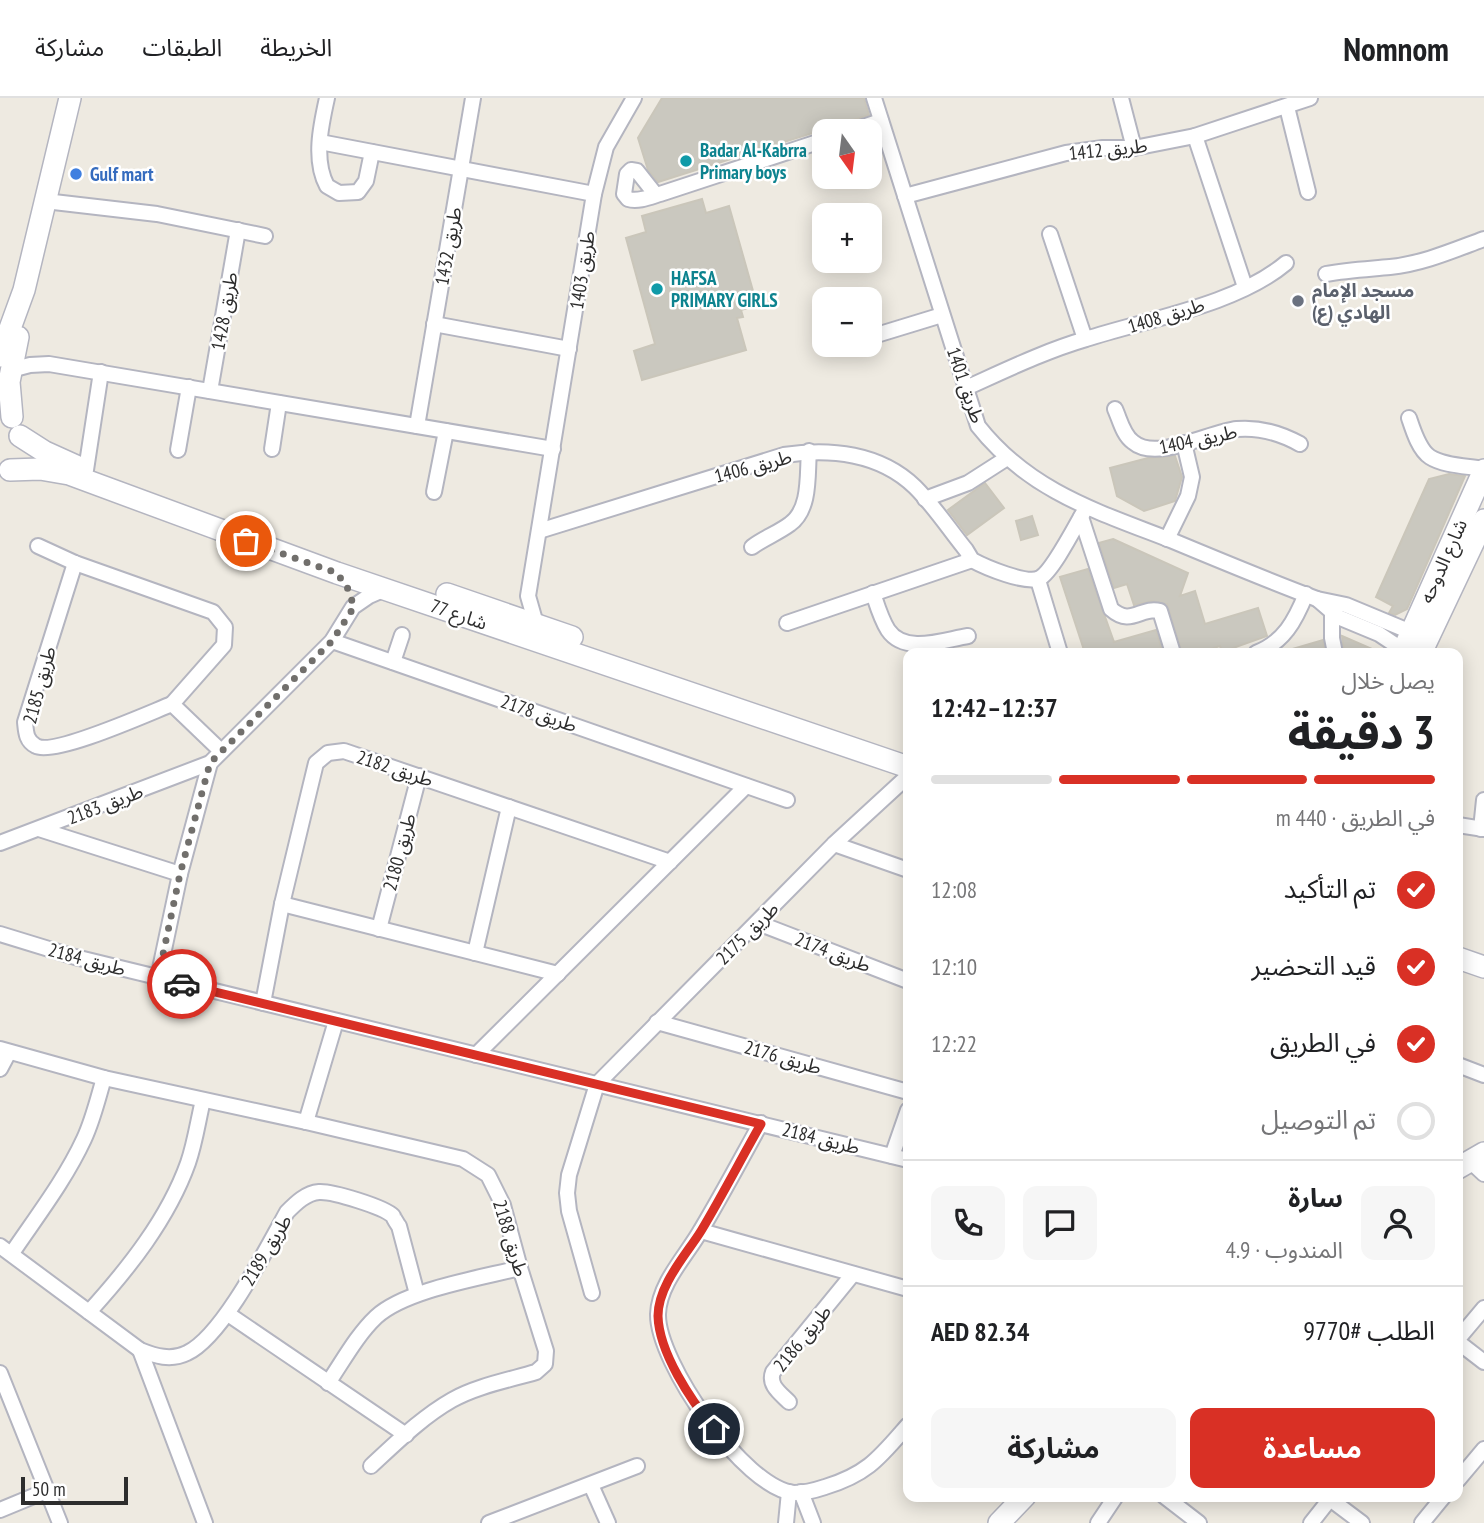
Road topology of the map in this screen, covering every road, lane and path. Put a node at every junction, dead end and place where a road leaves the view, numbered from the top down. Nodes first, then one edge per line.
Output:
1 (70, 98) edge
2 (327, 98) edge
3 (473, 98) edge
4 (634, 98) edge
5 (874, 98) edge
6 (1121, 98) edge
7 (1310, 98) edge
8 (1287, 107) junction
9 (880, 119) edge
10 (882, 124) edge
11 (1195, 136) junction
12 (320, 142) junction
13 (812, 144) edge
14 (1134, 148) junction
15 (372, 152) junction
16 (461, 169) junction
17 (1308, 192) dead end
18 (594, 194) junction
19 (656, 195) dead end
20 (905, 196) junction
21 (45, 201) junction
22 (238, 230) junction
23 (1050, 234) dead end
24 (265, 236) dead end
25 (1484, 239) edge
26 (1286, 263) dead end
27 (1326, 274) dead end
28 (1245, 287) junction
29 (24, 290) junction
30 (942, 315) junction
31 (434, 324) junction
32 (882, 333) edge
33 (1085, 339) junction
34 (17, 342) junction
35 (569, 349) junction
36 (5, 363) edge
37 (49, 364) junction
38 (101, 372) junction
39 (189, 387) junction
40 (966, 388) junction
41 (210, 391) junction
42 (279, 402) junction
43 (1115, 409) dead end
44 (1409, 418) dead end
45 (11, 420) edge
46 (417, 426) junction
47 (446, 431) junction
48 (1184, 443) junction
49 (1300, 444) dead end
50 (272, 449) dead end
51 (553, 449) junction
52 (178, 450) dead end
53 (809, 451) junction
54 (1007, 458) junction
55 (1484, 469) edge
56 (86, 470) junction
57 (5, 474) edge
58 (435, 492) dead end
59 (925, 499) junction
60 (1083, 513) junction
61 (1484, 520) edge
62 (539, 531) junction
63 (1167, 539) junction
64 (38, 546) dead end
65 (752, 547) dead end
66 (972, 560) junction
67 (75, 563) junction
68 (337, 573) junction
69 (1038, 580) junction
70 (386, 589) junction
71 (873, 593) junction
72 (528, 596) junction
73 (1312, 597) junction
74 (354, 607) junction
75 (1332, 612) junction
76 (505, 614) junction
77 (787, 623) dead end
78 (536, 624) junction
79 (402, 635) dead end
80 (968, 636) dead end
81 (332, 641) junction
82 (1058, 648) edge
83 (1171, 648) edge
84 (1274, 648) edge
85 (1334, 648) edge
86 (1411, 648) edge
87 (393, 662) junction
88 (172, 704) junction
89 (221, 751) junction
90 (210, 763) junction
91 (903, 768) edge
92 (903, 768) edge
93 (903, 769) edge
94 (419, 776) junction
95 (746, 786) junction
96 (787, 800) dead end
97 (1484, 800) edge
98 (509, 807) junction
99 (1463, 826) edge
100 (1483, 829) edge
101 (39, 830) junction
102 (0, 843) edge
103 (834, 844) junction
104 (670, 862) junction
105 (903, 868) edge
106 (180, 874) junction
107 (282, 904) junction
108 (758, 923) junction
109 (379, 929) junction
110 (0, 934) edge
111 (1463, 949) edge
112 (475, 953) junction
113 (1484, 956) edge
114 (1463, 960) edge
115 (1484, 967) edge
116 (558, 974) junction
117 (158, 978) junction
118 (903, 979) edge
119 (263, 1003) junction
120 (337, 1021) junction
121 (657, 1022) junction
122 (5, 1051) edge
123 (476, 1055) junction
124 (1463, 1067) edge
125 (0, 1069) edge
126 (1484, 1074) edge
127 (104, 1078) junction
128 (597, 1084) junction
129 (903, 1091) edge
130 (203, 1100) junction
131 (306, 1122) junction
132 (761, 1124) junction
133 (903, 1124) edge
134 (892, 1156) junction
135 (903, 1159) edge
136 (701, 1231) junction
137 (6, 1250) edge
138 (520, 1268) junction
139 (853, 1274) junction
140 (903, 1288) edge
141 (592, 1293) dead end
142 (417, 1294) junction
143 (1484, 1308) edge
144 (89, 1312) junction
145 (228, 1314) junction
146 (1463, 1334) edge
147 (1463, 1344) edge
148 (139, 1350) junction
149 (1484, 1362) edge
150 (0, 1373) edge
151 (328, 1383) junction
152 (789, 1402) dead end
153 (903, 1431) edge
154 (405, 1434) junction
155 (1484, 1449) edge
156 (370, 1466) dead end
157 (637, 1466) dead end
158 (1463, 1469) edge
159 (591, 1485) junction
160 (46, 1491) junction
161 (795, 1492) junction
162 (1019, 1502) edge
163 (1112, 1502) edge
164 (1172, 1502) edge
165 (1325, 1502) edge
166 (1335, 1502) edge
167 (1439, 1502) edge
168 (0, 1510) edge
169 (60, 1523) edge
170 (205, 1523) edge
171 (489, 1523) edge
172 (608, 1523) edge
173 (786, 1523) edge
174 (813, 1523) edge
175 (999, 1523) edge
176 (1098, 1523) edge
177 (1199, 1523) edge
178 (1311, 1523) edge
179 (1362, 1523) edge
180 (1422, 1523) edge

1 - 21 street
2 - 12 street
3 - 16 street, طريق 1432
4 - 18 street, طريق 1403
5 - 9 street, طريق 1401
6 - 14 street
7 - 8 street, طريق 1412
8 - 11 street, طريق 1412
8 - 17 street
10 - 20 street, طريق 1401
11 - 14 street, طريق 1412
11 - 28 street
12 - 15 street
12 - 15 street
13 - 19 street
14 - 20 street, طريق 1412
15 - 16 street
16 - 18 street
16 - 31 street, طريق 1432
18 - 35 street, طريق 1403
20 - 30 street, طريق 1401
21 - 22 street
21 - 29 street
22 - 24 street
22 - 41 street, طريق 1428
23 - 33 street
25 - 27 street
26 - 28 street, طريق 1408
28 - 33 street, طريق 1408
29 - 34 street
29 - 36 street
30 - 32 street
30 - 40 street, طريق 1401
31 - 35 street
31 - 46 street, طريق 1432
33 - 40 street, طريق 1408
34 - 36 street
34 - 37 street
35 - 51 street, طريق 1403
36 - 37 street
36 - 45 street
37 - 38 street
38 - 39 street
38 - 56 street
39 - 41 street
39 - 52 street
40 - 54 street, طريق 1401
41 - 42 street
42 - 46 street
42 - 50 street
43 - 48 street, طريق 1404
44 - 55 street
45 - 56 street, شارع 77
45 - 57 street
46 - 47 street
47 - 51 street
47 - 58 street
48 - 49 street, طريق 1404
48 - 63 street
51 - 62 street, طريق 1403
53 - 59 street, طريق 1406
53 - 62 street, طريق 1406
53 - 65 street
54 - 59 street
54 - 60 street, طريق 1401
55 - 86 street, شارع الدوحه
56 - 76 street, شارع 77
57 - 68 street, شارع 77
59 - 66 street, طريق 1406
60 - 63 street, طريق 1401
60 - 69 street
60 - 83 street
61 - 86 street, شارع الدوحه
62 - 72 street, طريق 1403
63 - 73 street, طريق 1401
64 - 67 street, طريق 2185
66 - 69 street
66 - 71 street
67 - 88 street, طريق 2185
67 - 88 street, طريق 2185
68 - 70 street, شارع 77
68 - 74 street
69 - 82 street
70 - 74 street, طريق 2183
70 - 91 street, شارع 77
71 - 77 street
71 - 80 street
72 - 76 street
72 - 78 street, طريق 1403
73 - 75 street, طريق 1401
73 - 84 street
73 - 86 street, طريق 1401
74 - 81 street, طريق 2183
75 - 85 street
75 - 86 street, طريق 1401
76 - 78 street, شارع 77
78 - 92 street, شارع 77
79 - 87 street
81 - 87 street, طريق 2178
81 - 89 street, طريق 2183
87 - 95 street, طريق 2178
88 - 89 street
89 - 90 street, طريق 2183
90 - 101 street, طريق 2183
90 - 106 street, طريق 2183
93 - 103 street, طريق 2175
94 - 98 street, طريق 2182
94 - 107 street, طريق 2182
94 - 109 street, طريق 2180
95 - 96 street, طريق 2178
95 - 104 street
97 - 100 street
98 - 104 street, طريق 2182
98 - 112 street
99 - 100 street
101 - 102 street, طريق 2183
101 - 106 street
103 - 105 street
103 - 108 street, طريق 2175
104 - 116 street
106 - 117 street, طريق 2183
107 - 109 street
107 - 119 street, طريق 2182
108 - 118 street, طريق 2174
108 - 121 street, طريق 2175
109 - 112 street
110 - 117 street, طريق 2184
111 - 113 street
112 - 116 street
114 - 115 street
116 - 123 street
117 - 119 street, طريق 2184
119 - 120 street, طريق 2184
120 - 123 street, طريق 2184
120 - 131 street
121 - 128 street, طريق 2175
121 - 129 street, طريق 2176
122 - 125 street
122 - 127 street, طريق 2188
123 - 128 street, طريق 2184
124 - 126 street
127 - 130 street, طريق 2188
127 - 137 street
128 - 132 street, طريق 2184
128 - 141 street
130 - 131 street, طريق 2188
130 - 144 street
131 - 138 street, طريق 2188
132 - 134 street, طريق 2184
132 - 136 street
133 - 134 street
134 - 135 street, طريق 2184
136 - 139 street
136 - 161 street
137 - 144 street, طريق 2189
138 - 142 street
138 - 154 street, طريق 2188
139 - 140 street
139 - 152 street, طريق 2186
142 - 145 street, طريق 2189
142 - 151 street
143 - 146 street
144 - 148 street, طريق 2189
145 - 148 street, طريق 2189
145 - 151 street
147 - 149 street
148 - 170 street
150 - 160 street
151 - 154 street
153 - 161 street
154 - 156 street
155 - 158 street
157 - 159 street
159 - 171 street
159 - 172 street
160 - 168 street
160 - 169 street
161 - 173 street
161 - 174 street
162 - 175 street
163 - 176 street
164 - 177 street
165 - 178 street
166 - 179 street
167 - 180 street

